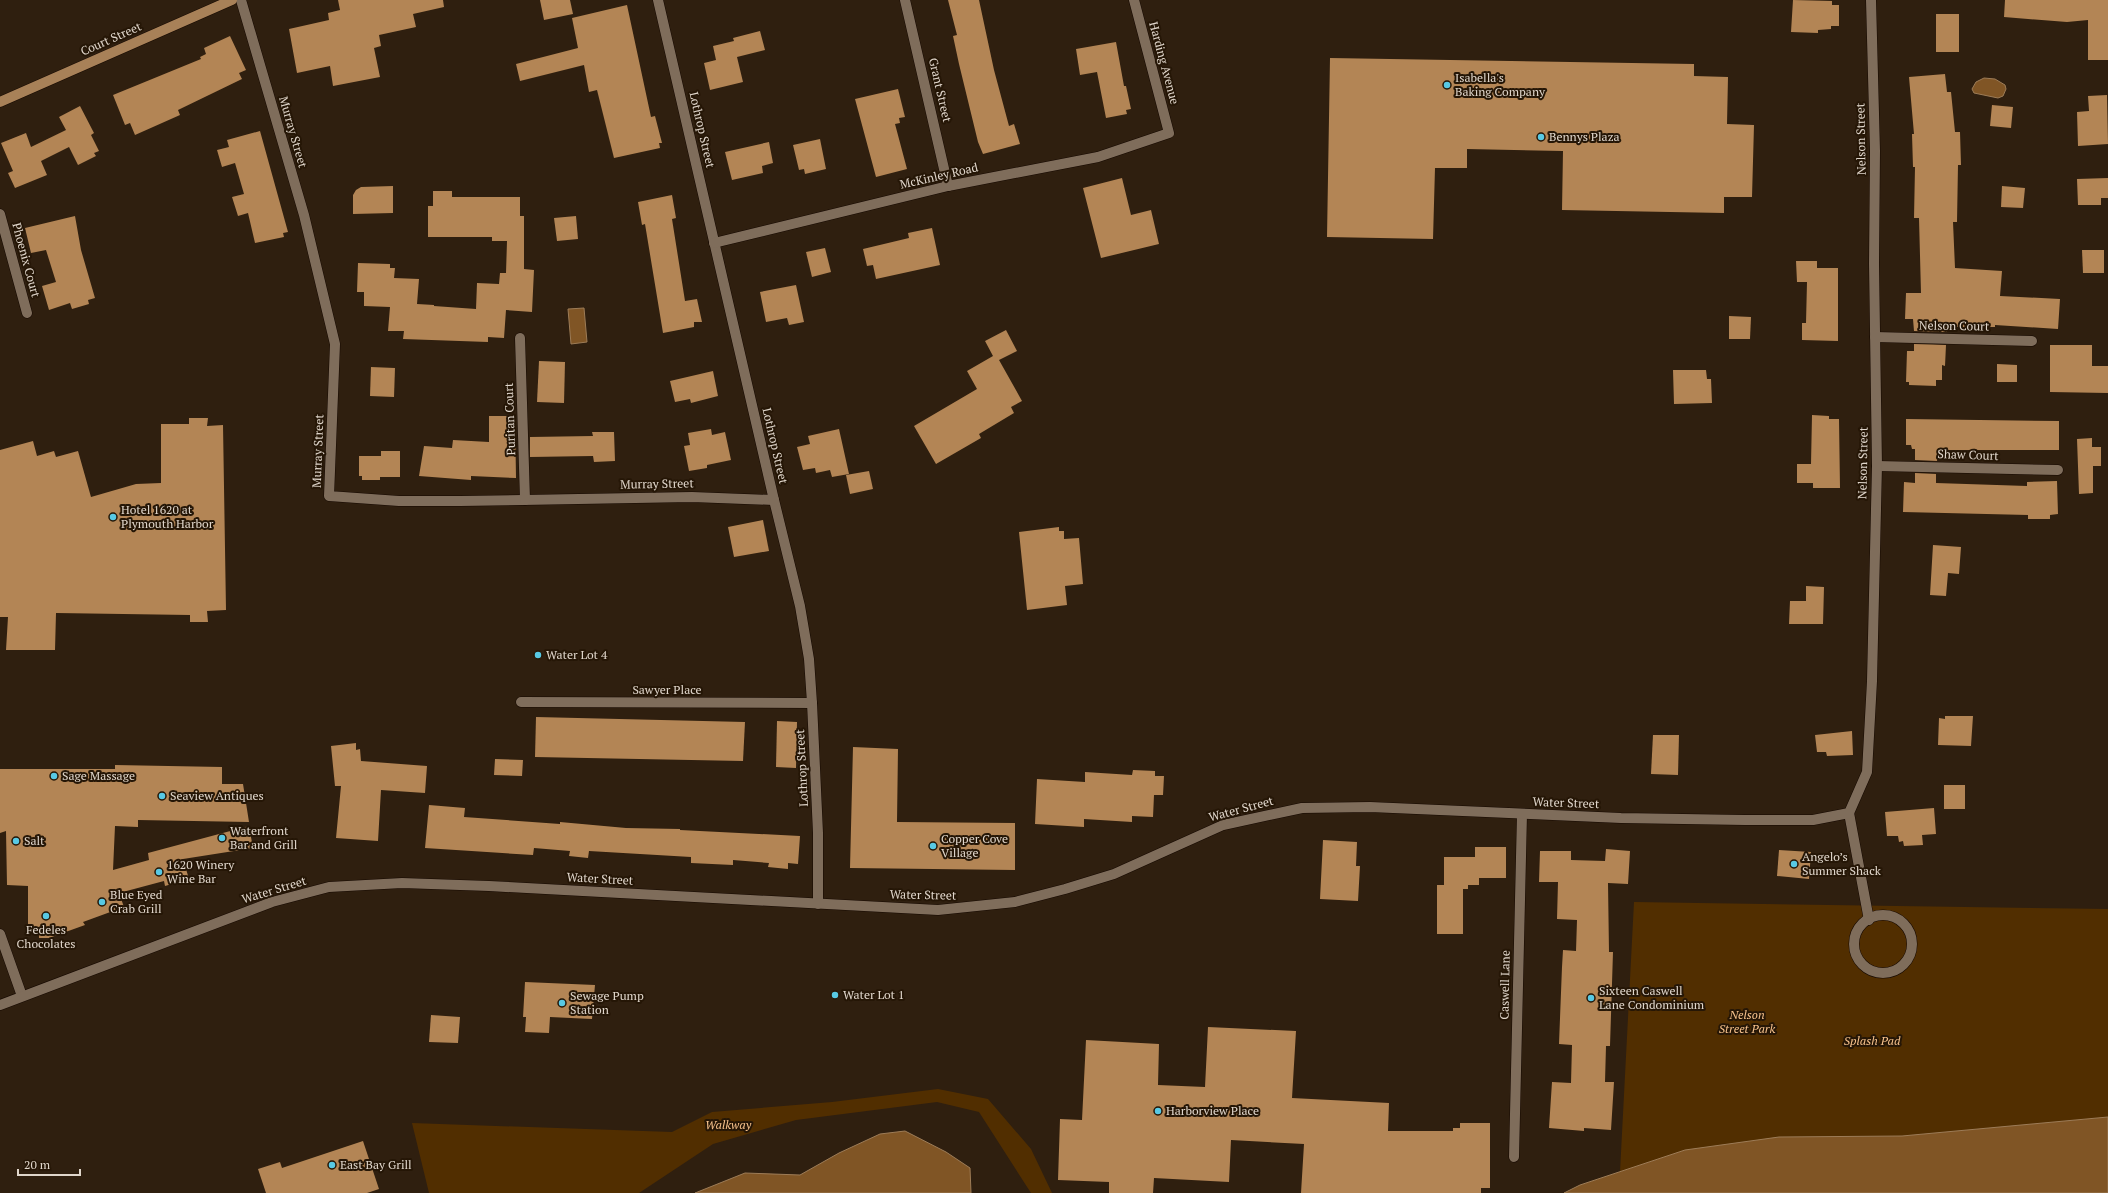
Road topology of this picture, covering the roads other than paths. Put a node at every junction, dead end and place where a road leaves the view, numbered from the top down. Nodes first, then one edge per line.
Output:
1 (232, 0) edge
2 (241, 0) edge
3 (658, 0) edge
4 (905, 0) edge
5 (1134, 0) edge
6 (1871, 0) edge
7 (0, 102) edge
8 (1170, 134) joint
9 (948, 186) junction
10 (0, 214) edge
11 (714, 243) junction
12 (27, 313) dead end
13 (1875, 337) junction
14 (520, 338) dead end
15 (2032, 341) dead end
16 (1877, 466) junction
17 (2058, 470) dead end
18 (526, 500) junction
19 (774, 500) junction
20 (521, 702) dead end
21 (812, 703) junction
22 (1849, 813) junction
23 (1522, 814) junction
24 (818, 904) junction
25 (1869, 920) junction
26 (0, 934) edge
27 (22, 996) junction
28 (0, 1005) edge
29 (1514, 1157) dead end

1 - 7 main road, Court Street
2 - 18 street, Murray Street
3 - 11 street, Lothrop Street
4 - 9 street, Grant Street
5 - 8 street, Harding Avenue
6 - 13 street, Nelson Street
8 - 9 street, McKinley Road
9 - 11 street, McKinley Road
10 - 12 street, Phoenix Court
11 - 19 street, Lothrop Street
13 - 15 street, Nelson Court
13 - 16 street, Nelson Street
14 - 18 street, Puritan Court
16 - 17 street, Shaw Court
16 - 22 street, Nelson Street
18 - 19 street, Murray Street
19 - 21 street, Lothrop Street
20 - 21 street, Sawyer Place
21 - 24 street, Lothrop Street
22 - 23 street, Water Street
22 - 25 street
23 - 24 street, Water Street
23 - 29 street, Caswell Lane
24 - 27 street, Water Street
25 - 25 street
26 - 27 street
27 - 28 street, Water Street

